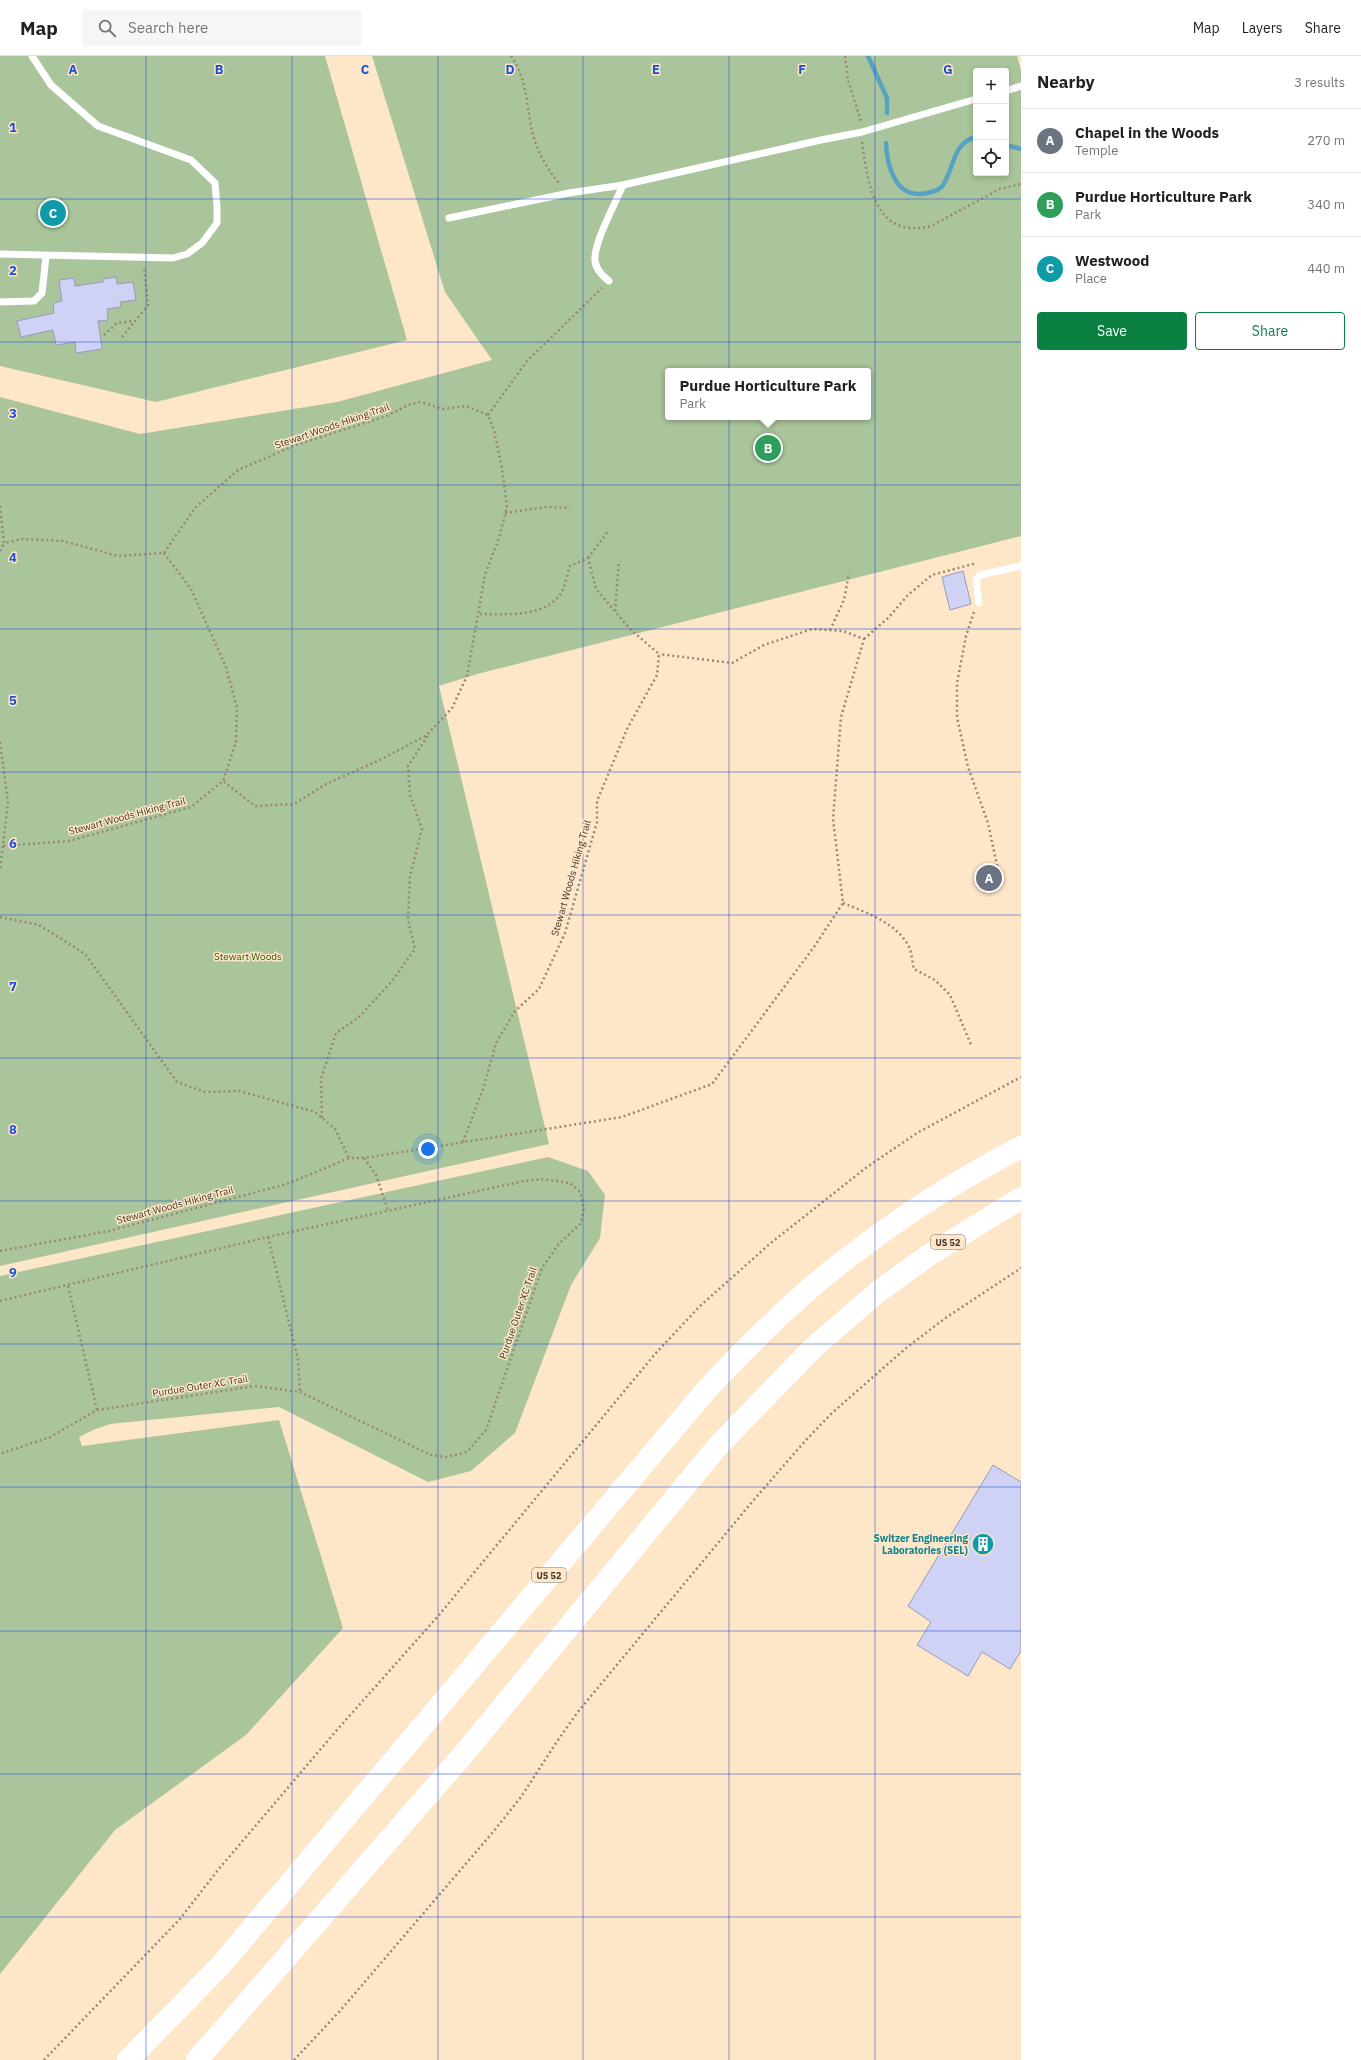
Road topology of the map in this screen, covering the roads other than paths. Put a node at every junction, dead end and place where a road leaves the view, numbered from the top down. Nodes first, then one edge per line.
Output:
1 (32, 56) edge
2 (1021, 86) edge
3 (1009, 90) edge
4 (973, 101) edge
5 (623, 185) junction
6 (449, 218) dead end
7 (0, 254) edge
8 (46, 256) junction
9 (609, 281) road end
10 (0, 302) edge
11 (1021, 566) edge
12 (979, 603) dead end
13 (1021, 1147) edge
14 (1021, 1198) edge
15 (128, 2060) edge
16 (197, 2060) edge

1 - 8 lane
2 - 3 lane
4 - 5 lane
5 - 6 lane
5 - 9 lane
7 - 8 lane
8 - 10 lane
11 - 12 lane
13 - 15 main road, US 52
14 - 16 main road, US 52

